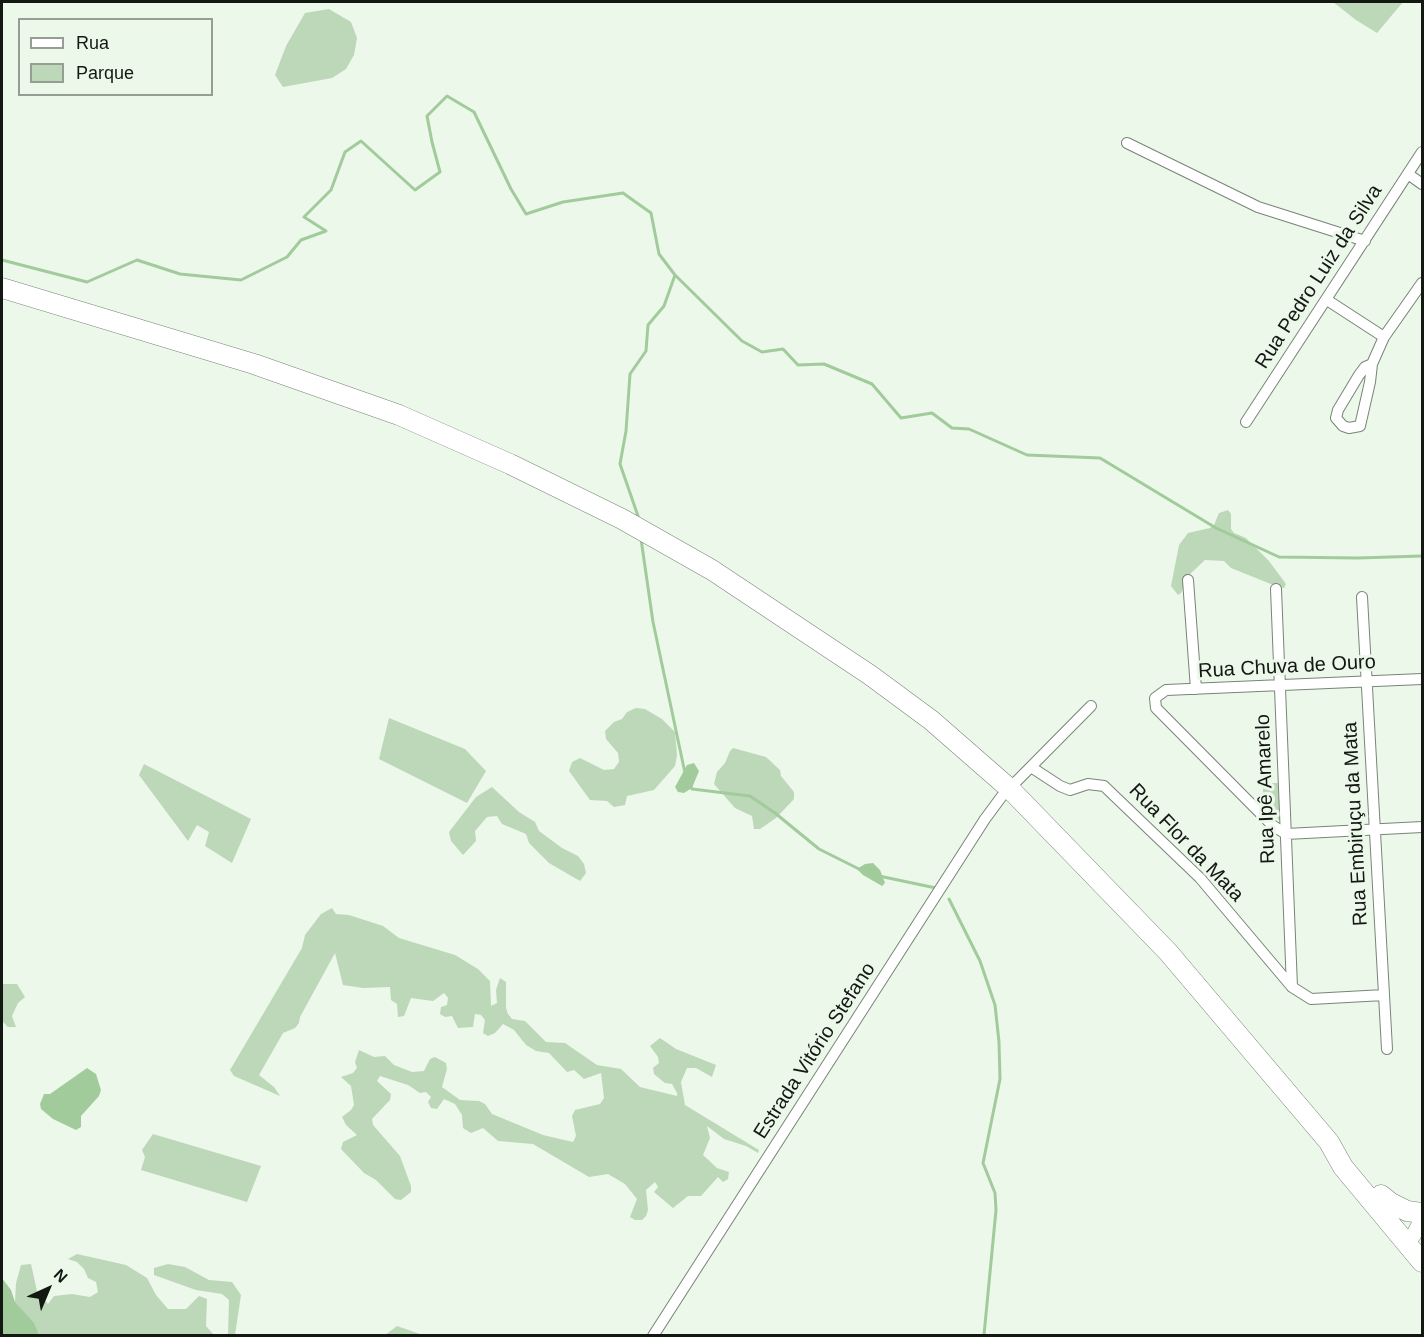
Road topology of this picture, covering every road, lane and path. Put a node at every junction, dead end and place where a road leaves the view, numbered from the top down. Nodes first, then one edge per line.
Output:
1 (1127, 143) dead end
2 (1422, 153) edge
3 (1408, 174) junction
4 (1422, 184) edge
5 (1365, 241) junction
6 (1422, 283) edge
7 (2, 288) edge
8 (1327, 300) junction
9 (1384, 337) junction
10 (1372, 364) junction
11 (1246, 422) dead end
12 (1188, 580) dead end
13 (1276, 589) dead end
14 (1362, 597) dead end
15 (1422, 679) edge
16 (1366, 682) junction
17 (1280, 685) junction
18 (1196, 689) junction
19 (1091, 706) dead end
20 (1031, 767) junction
21 (1010, 789) junction
22 (1422, 827) edge
23 (1375, 830) junction
24 (1286, 834) junction
25 (1292, 987) junction
26 (1384, 995) junction
27 (1387, 1049) dead end
28 (1329, 1142) junction
29 (1381, 1195) junction
30 (1422, 1213) edge
31 (1419, 1244) edge
32 (653, 1335) edge

1 - 5 street
2 - 3 street, Rua Pedro Luiz da Silva
3 - 4 street
3 - 5 street, Rua Pedro Luiz da Silva
5 - 8 street, Rua Pedro Luiz da Silva
6 - 9 street
7 - 21 highway
8 - 9 street
8 - 11 street, Rua Pedro Luiz da Silva
9 - 10 street
10 - 10 street
12 - 18 street
13 - 17 street, Rua Ipê Amarelo
14 - 16 street, Rua Embiruçu da Mata
15 - 16 street, Rua Chuva de Ouro
16 - 17 street, Rua Chuva de Ouro
16 - 23 street, Rua Embiruçu da Mata
17 - 18 street, Rua Chuva de Ouro
17 - 24 street, Rua Ipê Amarelo
18 - 24 street, Rua Chuva de Ouro
19 - 20 street
20 - 21 street
20 - 25 street, Rua Flor da Mata
21 - 28 highway
21 - 32 street, Estrada Vitório Stefano
22 - 23 street
23 - 24 street
23 - 26 street, Rua Embiruçu da Mata
24 - 25 street, Rua Ipê Amarelo
25 - 26 street
26 - 27 street, Rua Embiruçu da Mata
28 - 29 highway
28 - 31 highway
29 - 30 highway
29 - 31 highway

